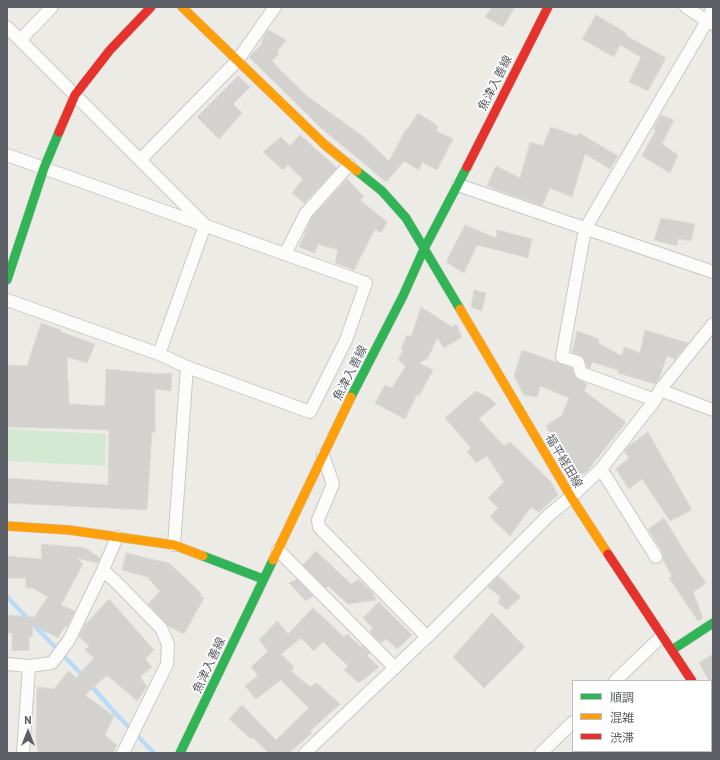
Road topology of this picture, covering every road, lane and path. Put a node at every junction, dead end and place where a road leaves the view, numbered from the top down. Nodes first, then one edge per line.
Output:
1 (52, 7) edge
2 (151, 7) edge
3 (182, 7) edge
4 (275, 7) edge
5 (548, 7) edge
6 (686, 7) edge
7 (713, 7) edge
8 (710, 23) edge
9 (7, 27) edge
10 (20, 40) junction
11 (237, 61) junction
12 (75, 95) junction
13 (7, 155) edge
14 (140, 160) junction
15 (349, 165) junction
16 (44, 168) junction
17 (458, 185) junction
18 (205, 225) junction
19 (585, 229) junction
20 (424, 249) junction
21 (285, 254) junction
22 (713, 272) edge
23 (7, 280) edge
24 (7, 300) edge
25 (713, 324) edge
26 (159, 354) junction
27 (187, 367) junction
28 (658, 395) junction
29 (713, 410) edge
30 (323, 455) junction
31 (601, 469) junction
32 (571, 497) junction
33 (7, 526) edge
34 (117, 537) junction
35 (174, 544) junction
36 (278, 550) junction
37 (656, 557) dead end
38 (103, 570) junction
39 (264, 579) junction
40 (713, 622) edge
41 (662, 636) junction
42 (427, 638) junction
43 (672, 650) junction
44 (7, 664) edge
45 (29, 666) junction
46 (395, 668) junction
47 (616, 680) edge
48 (691, 680) edge
49 (572, 723) edge
50 (182, 749) edge
51 (23, 753) edge
52 (124, 753) edge
53 (305, 753) edge
54 (541, 753) edge

1 - 10 street
2 - 12 main road
3 - 11 main road, 福平経田線
4 - 11 street
5 - 17 main road, 魚津入善線
6 - 8 street
7 - 8 street
8 - 19 street
9 - 10 street
10 - 12 street
11 - 14 street
11 - 15 main road, 福平経田線
12 - 14 street
12 - 16 main road
13 - 16 street
14 - 18 street
15 - 20 main road, 福平経田線
15 - 21 street
16 - 18 street
16 - 23 main road
17 - 19 street
17 - 20 main road, 魚津入善線
18 - 21 street
18 - 26 street
19 - 22 street
19 - 28 street
20 - 30 main road, 魚津入善線
20 - 32 main road, 福平経田線
21 - 27 street
24 - 26 street
25 - 28 street
26 - 27 street
27 - 35 street
28 - 29 street
28 - 31 street
30 - 36 main road, 魚津入善線
30 - 42 street
31 - 32 street
31 - 37 street
32 - 41 main road, 福平経田線
32 - 42 street
33 - 34 main road
34 - 35 main road
34 - 38 street
35 - 39 main road
36 - 39 main road, 魚津入善線
36 - 46 street
38 - 45 street
38 - 52 street
39 - 50 main road, 魚津入善線
40 - 43 main road
41 - 43 main road, 福平経田線
41 - 47 street
42 - 46 street
43 - 48 main road, 福平経田線
44 - 45 street
45 - 51 street
46 - 53 street
49 - 54 street

